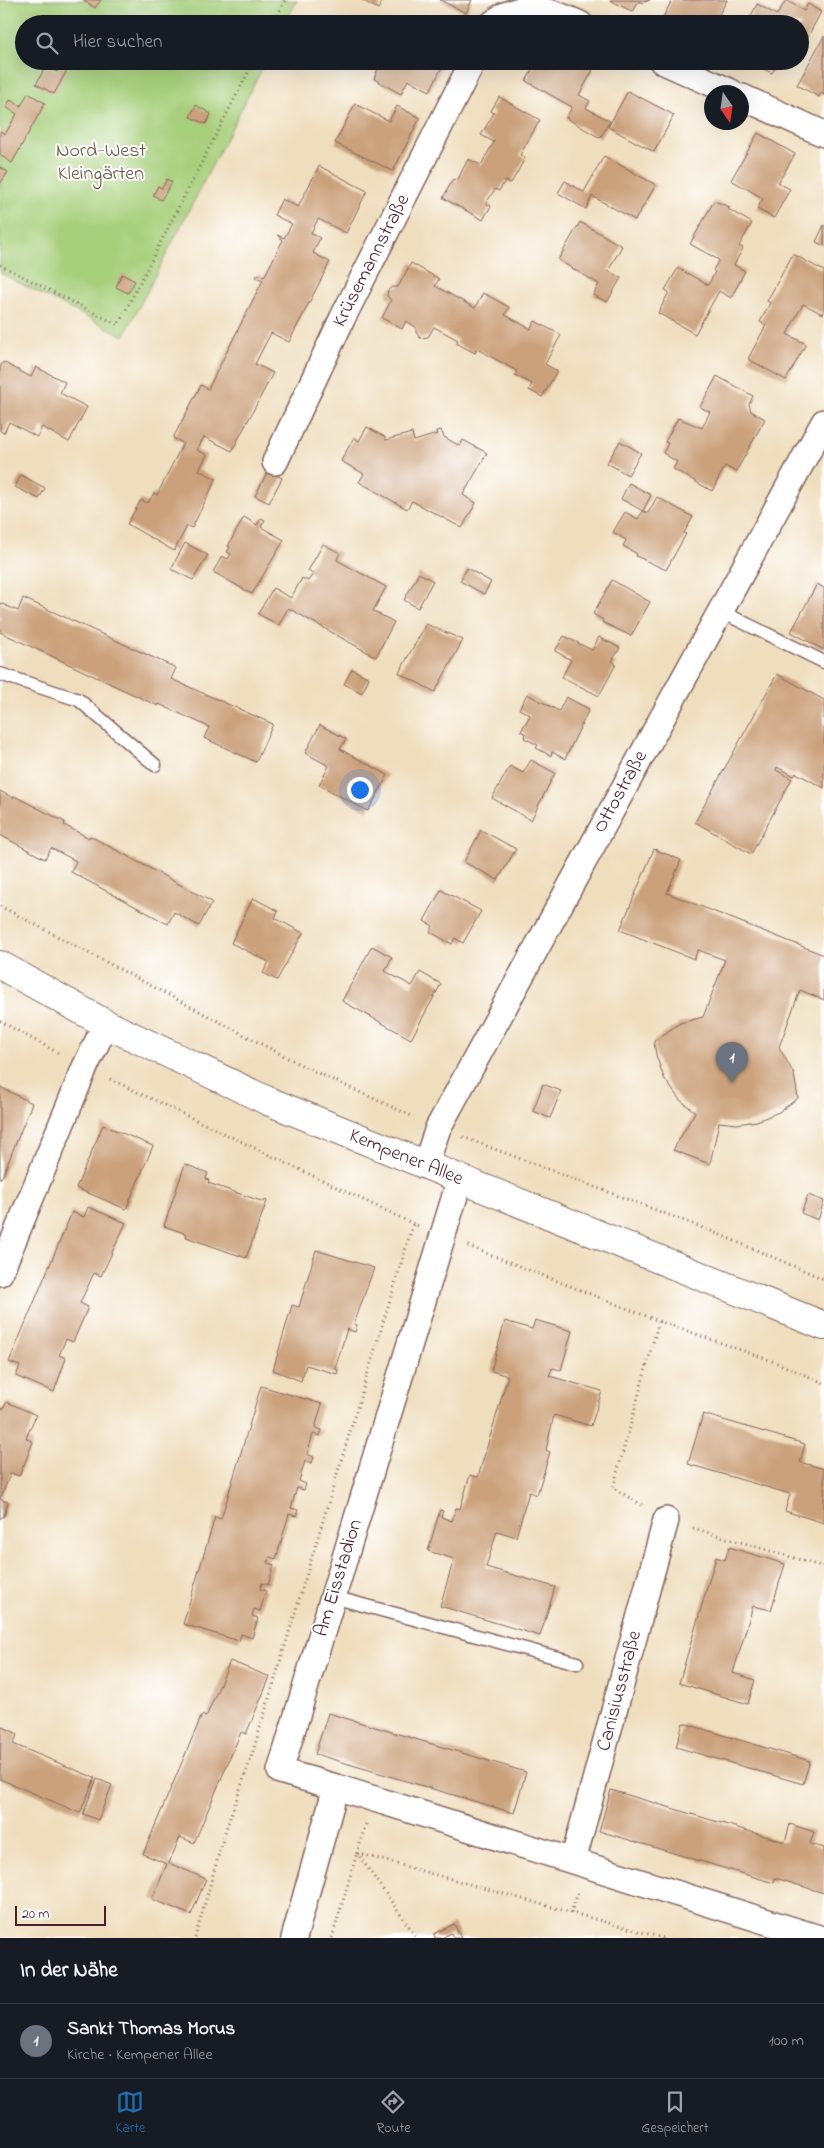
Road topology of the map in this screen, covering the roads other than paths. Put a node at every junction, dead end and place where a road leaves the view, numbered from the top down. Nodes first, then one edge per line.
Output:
1 (504, 15) edge
2 (560, 15) edge
3 (468, 70) edge
4 (682, 70) edge
5 (715, 85) edge
6 (749, 100) edge
7 (824, 134) edge
8 (824, 422) edge
9 (275, 462) dead end
10 (720, 611) junction
11 (824, 662) edge
12 (0, 674) edge
13 (155, 765) dead end
14 (0, 965) edge
15 (106, 1024) junction
16 (425, 1166) junction
17 (460, 1179) junction
18 (0, 1273) edge
19 (824, 1326) edge
20 (666, 1520) road end
21 (333, 1597) junction
22 (577, 1663) dead end
23 (336, 1787) junction
24 (573, 1862) junction
25 (806, 1936) edge
26 (294, 1938) edge

1 - 2 street
3 - 9 street, Krüsemannstraße
4 - 5 street
6 - 7 street
8 - 10 street, Ottostraße
10 - 11 lane
10 - 16 street, Ottostraße
12 - 13 lane
14 - 15 street, Kempener Allee
15 - 16 street, Kempener Allee
15 - 18 street
16 - 17 street, Kempener Allee
17 - 19 street, Kempener Allee
17 - 21 street, Am Eisstadion
20 - 24 street, Canisiusstraße
21 - 22 lane
21 - 23 street, Am Eisstadion
23 - 24 street
23 - 26 street
24 - 25 street

